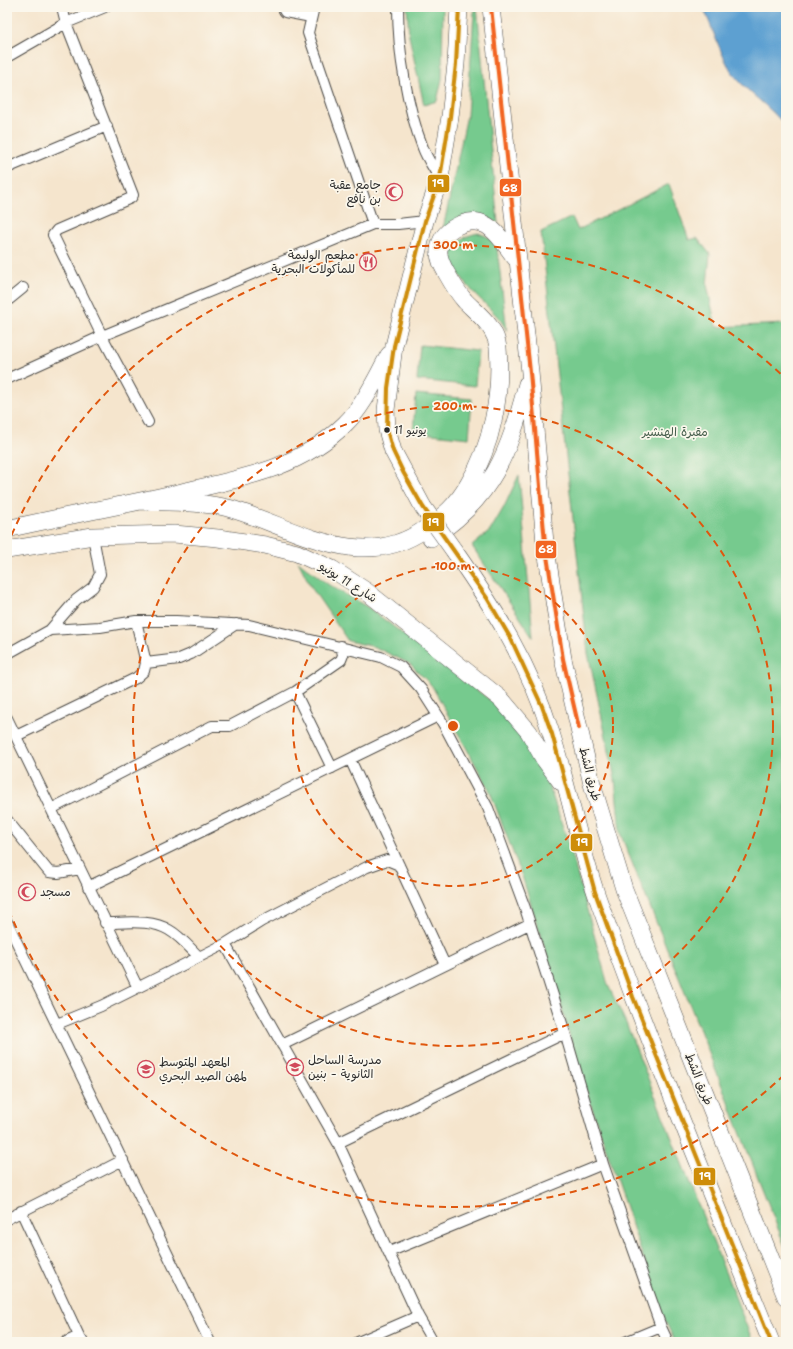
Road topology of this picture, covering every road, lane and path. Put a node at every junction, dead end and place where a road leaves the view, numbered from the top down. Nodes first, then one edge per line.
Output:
1 (62, 7) edge
2 (105, 7) edge
3 (282, 7) edge
4 (314, 7) edge
5 (398, 7) edge
6 (459, 7) edge
7 (491, 7) edge
8 (311, 17) junction
9 (66, 23) junction
10 (7, 56) edge
11 (107, 126) junction
12 (7, 168) edge
13 (440, 178) junction
14 (425, 221) junction
15 (372, 224) junction
16 (518, 260) junction
17 (23, 288) dead end
18 (7, 301) edge
19 (102, 336) junction
20 (394, 346) junction
21 (530, 372) junction
22 (7, 379) edge
23 (148, 422) dead end
24 (141, 502) junction
25 (7, 529) edge
26 (93, 536) junction
27 (7, 550) edge
28 (297, 552) junction
29 (136, 621) junction
30 (236, 624) junction
31 (50, 630) junction
32 (341, 646) junction
33 (7, 654) edge
34 (146, 663) junction
35 (295, 692) junction
36 (438, 716) junction
37 (7, 718) edge
38 (16, 736) junction
39 (350, 759) junction
40 (332, 768) junction
41 (566, 788) junction
42 (51, 809) junction
43 (7, 820) edge
44 (399, 865) junction
45 (80, 869) junction
46 (88, 887) junction
47 (7, 922) edge
48 (106, 923) junction
49 (529, 924) junction
50 (10, 937) edge
51 (226, 944) junction
52 (199, 957) junction
53 (445, 966) junction
54 (137, 986) junction
55 (57, 1024) junction
56 (565, 1033) junction
57 (282, 1045) junction
58 (338, 1143) junction
59 (123, 1160) junction
60 (603, 1164) junction
61 (20, 1211) junction
62 (7, 1218) edge
63 (389, 1252) junction
64 (786, 1297) edge
65 (418, 1316) junction
66 (661, 1327) junction
67 (81, 1339) edge
68 (66, 1342) edge
69 (210, 1342) edge
70 (358, 1342) edge
71 (433, 1342) edge
72 (625, 1342) edge
73 (668, 1342) edge
74 (771, 1342) edge

1 - 9 street
2 - 9 street
3 - 8 street
4 - 8 street
5 - 13 street
6 - 13 highway
7 - 16 highway, طريق الشط
8 - 15 street
9 - 10 street
9 - 11 street
11 - 12 street
11 - 19 street
13 - 14 highway
14 - 15 street
14 - 20 highway
15 - 19 street
16 - 21 highway, طريق الشط
16 - 24 highway
17 - 18 street
19 - 22 street
19 - 23 street
20 - 24 highway
20 - 41 highway, bridge
21 - 28 highway
21 - 64 highway, طريق الشط
24 - 25 highway
26 - 27 highway, شارع 11 يونيو
26 - 28 highway, شارع 11 يونيو
26 - 31 street
28 - 41 highway, شارع 11 يونيو
29 - 30 street
29 - 31 street
29 - 34 street
30 - 32 street
30 - 34 street
31 - 33 street
32 - 35 street
32 - 36 street
34 - 38 street
35 - 40 street
35 - 42 street
36 - 39 street
36 - 49 street
37 - 38 street
38 - 42 street
39 - 40 street
39 - 44 street
40 - 46 street
41 - 74 highway
42 - 45 street
43 - 45 street
44 - 51 street
44 - 53 street
45 - 46 street
46 - 48 street
47 - 50 street
48 - 52 street
48 - 54 street
49 - 53 street
49 - 56 street
50 - 55 street
51 - 52 street
51 - 57 street
52 - 54 street
53 - 57 street
54 - 55 street
55 - 59 street
56 - 58 street
56 - 60 street
57 - 58 street
58 - 63 street
59 - 61 street
59 - 69 street
60 - 63 street
60 - 66 street
61 - 62 street
61 - 67 street
63 - 65 street
65 - 70 street
65 - 71 street
66 - 72 street
66 - 73 street
67 - 68 street

